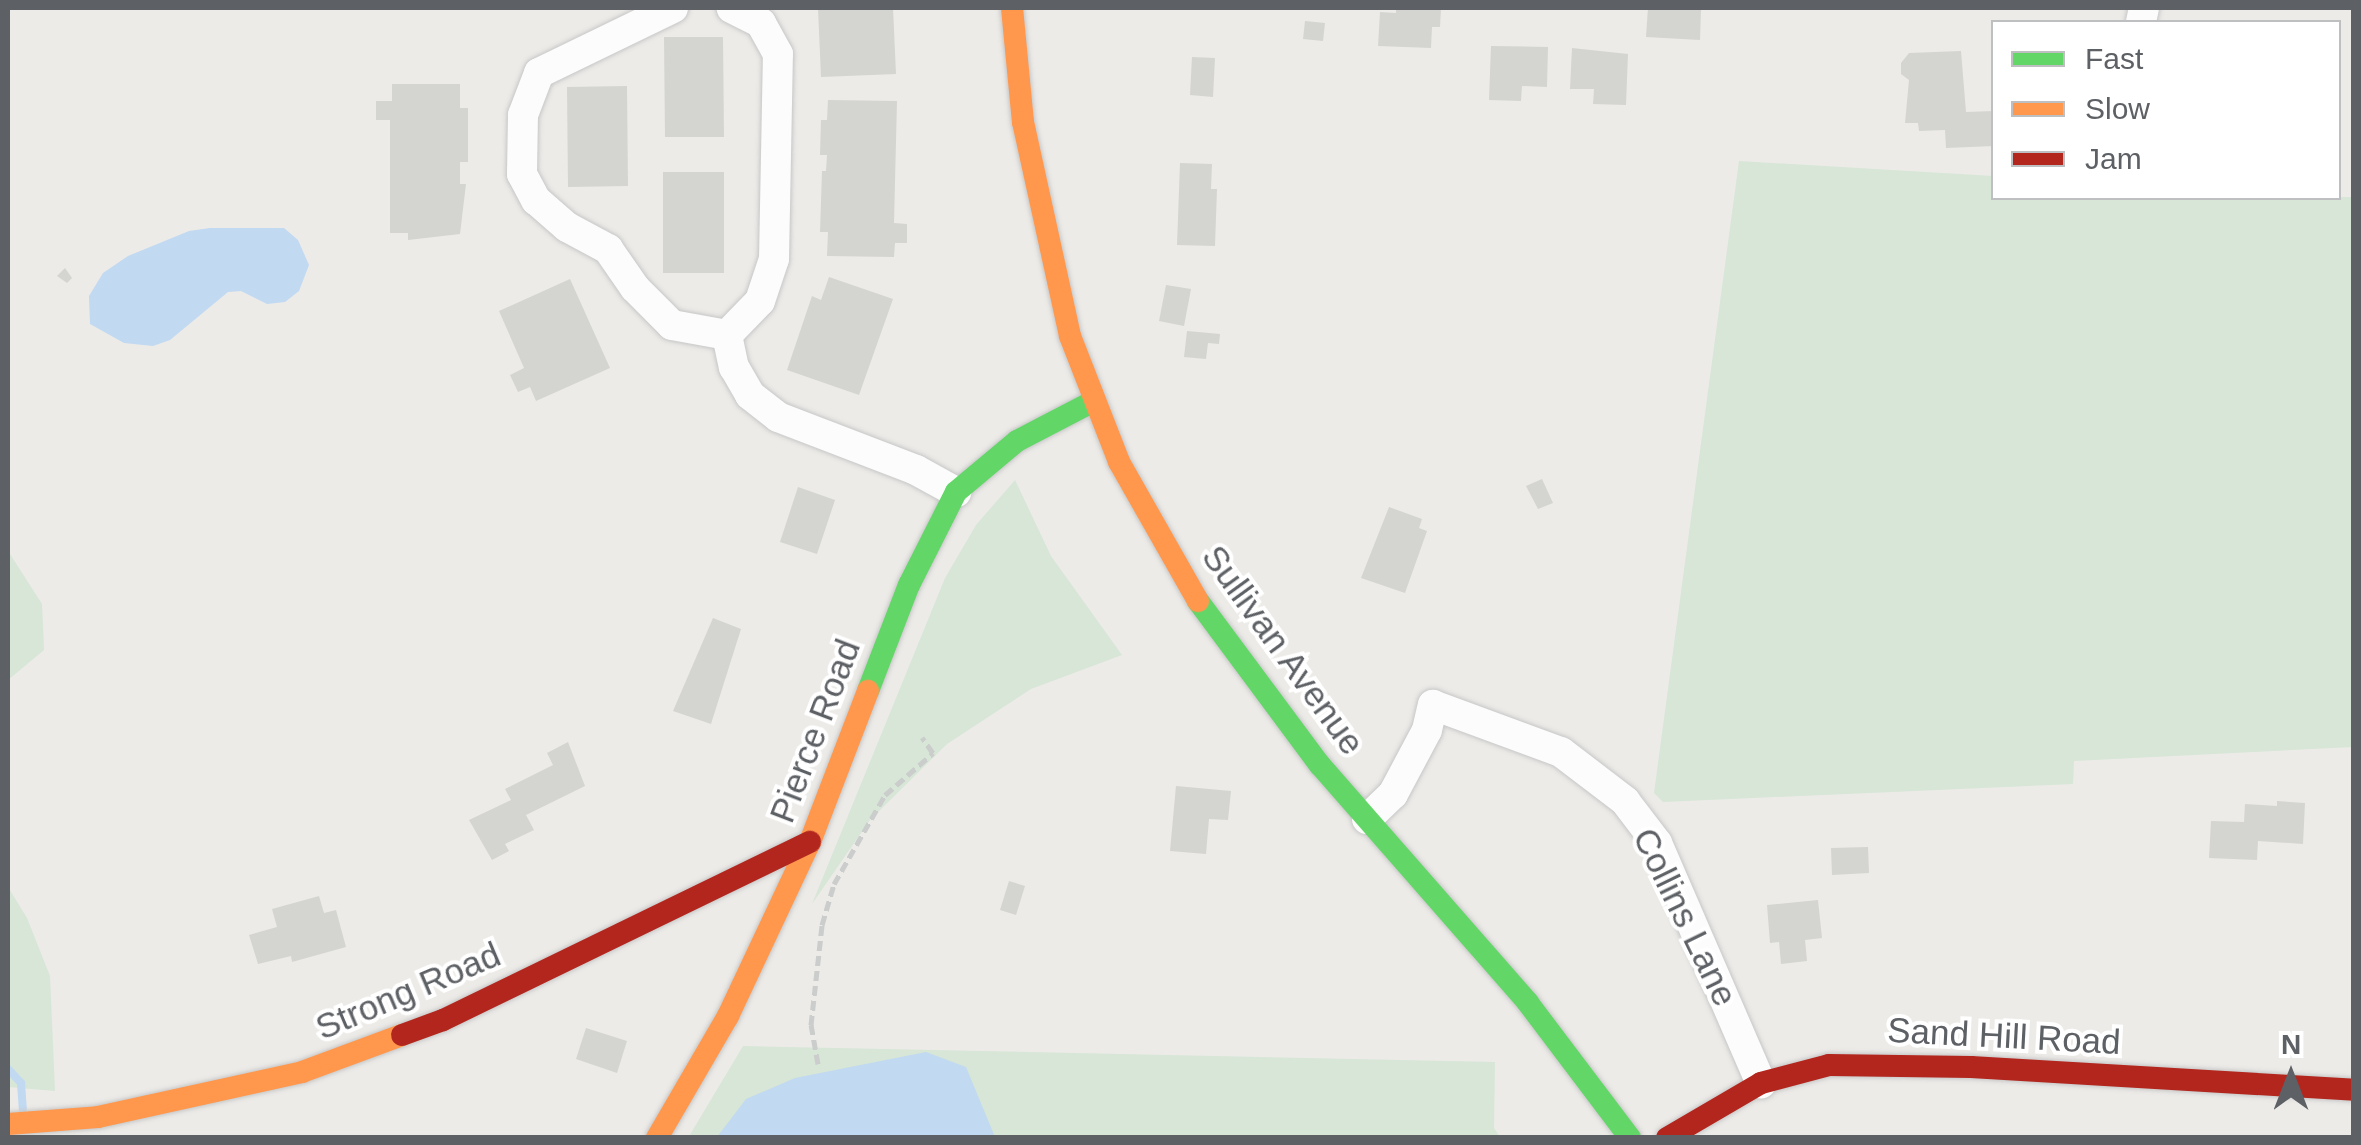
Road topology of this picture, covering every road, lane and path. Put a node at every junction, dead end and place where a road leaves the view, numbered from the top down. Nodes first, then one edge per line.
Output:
1 (673, 8) edge
2 (732, 8) edge
3 (1012, 8) edge
4 (727, 336) junction
5 (1092, 402) junction
6 (956, 492) junction
7 (922, 738) dead end
8 (1368, 819) junction
9 (810, 842) junction
10 (818, 1064) dead end
11 (1761, 1084) junction
12 (2354, 1090) edge
13 (9, 1124) edge
14 (657, 1138) edge
15 (1630, 1138) edge
16 (1667, 1138) edge

1 - 4 street
2 - 4 street
3 - 5 street, Sullivan Avenue
4 - 6 street
5 - 6 street, Pierce Road
5 - 8 street, Sullivan Avenue
6 - 9 street, Pierce Road
7 - 10 path
8 - 11 street, Collins Lane
8 - 15 street, Sullivan Avenue
9 - 13 street, Strong Road
9 - 14 street, Pierce Road
11 - 12 street, Sand Hill Road
11 - 16 street, Sand Hill Road

